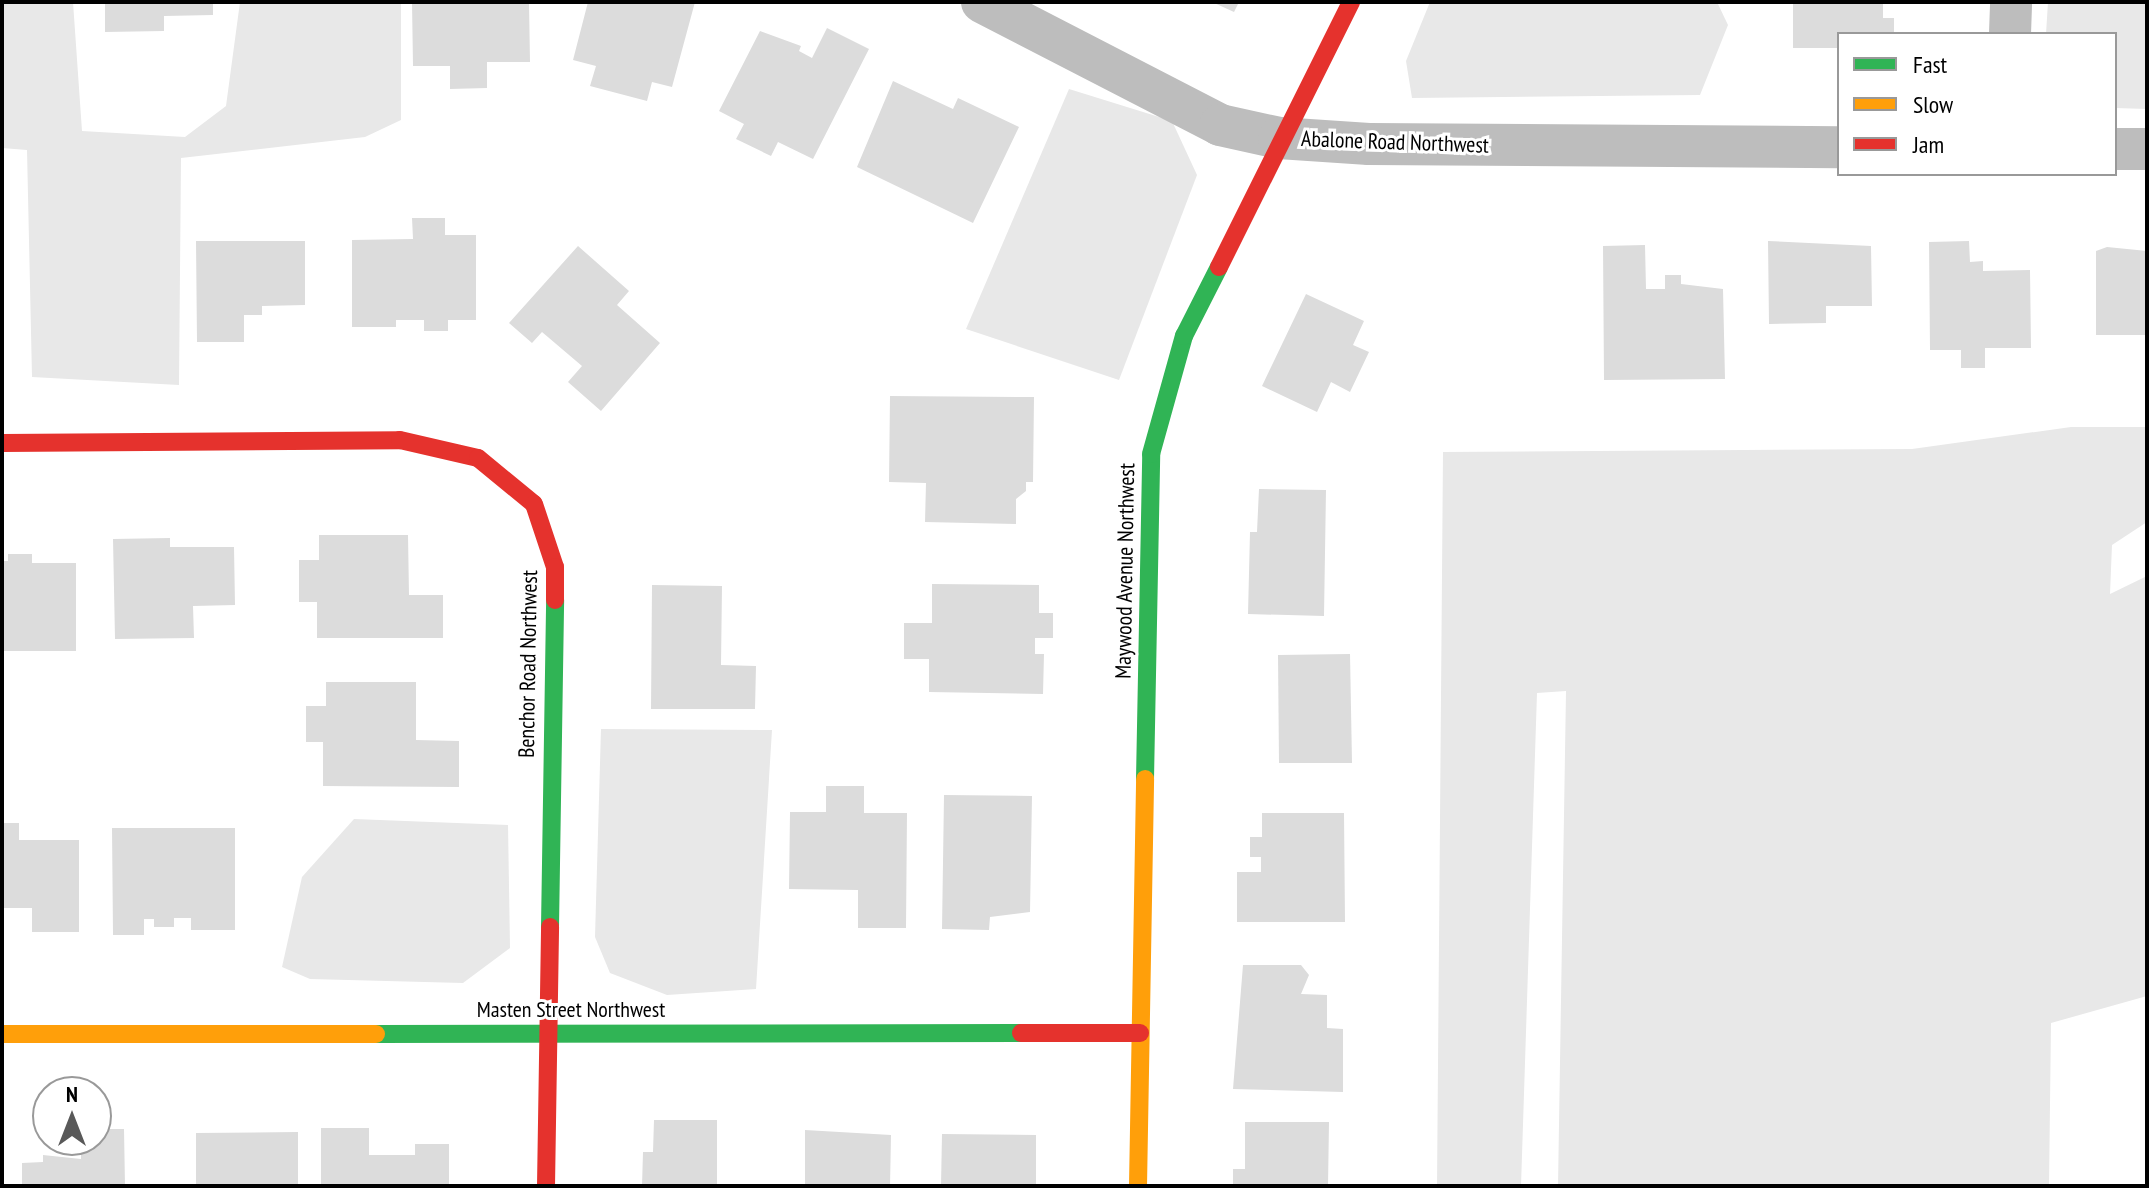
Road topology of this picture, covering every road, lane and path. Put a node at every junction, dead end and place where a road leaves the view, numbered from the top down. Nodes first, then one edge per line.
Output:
1 (982, 2) edge
2 (1351, 2) edge
3 (2011, 2) edge
4 (2010, 32) edge
5 (1279, 138) junction
6 (1837, 147) edge
7 (2117, 149) edge
8 (2147, 149) edge
9 (2, 443) edge
10 (1140, 1033) junction
11 (2, 1034) edge
12 (545, 1034) junction
13 (546, 1186) edge
14 (1138, 1186) edge

1 - 5 street, Abalone Road Northwest
2 - 5 street, Maywood Avenue Northwest
3 - 4 street
5 - 6 street, Abalone Road Northwest
5 - 10 street, Maywood Avenue Northwest
7 - 8 street
9 - 12 street, Benchor Road Northwest
10 - 12 street, Masten Street Northwest
10 - 14 street, Maywood Avenue Northwest
11 - 12 street, Masten Street Northwest
12 - 13 street, Benchor Road Northwest

